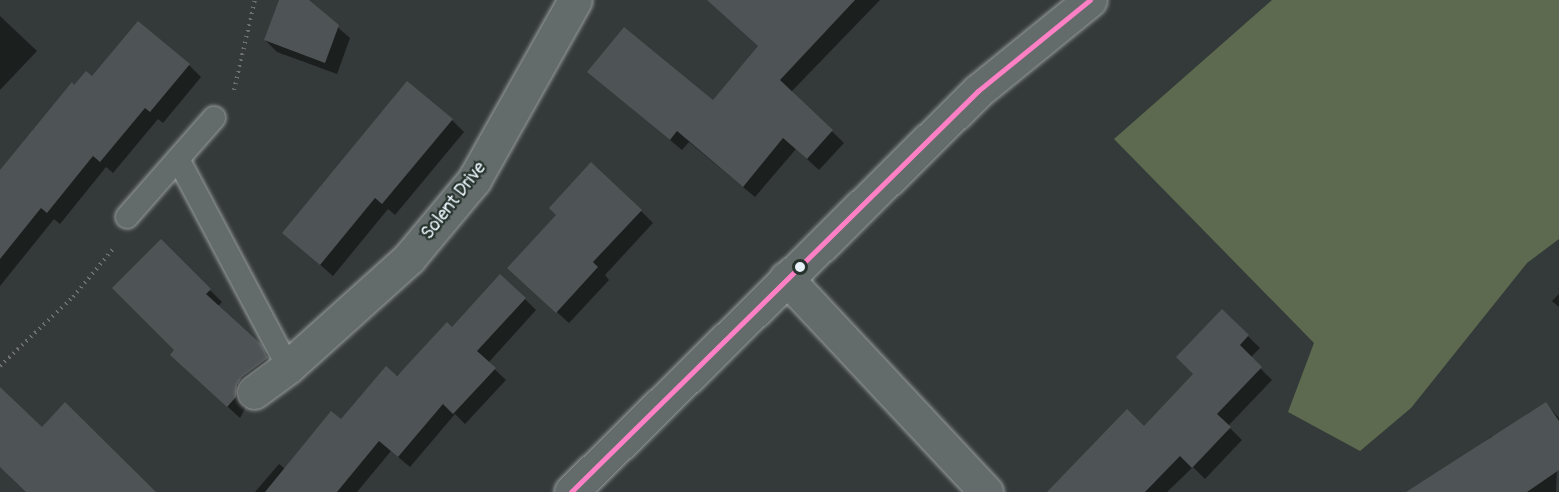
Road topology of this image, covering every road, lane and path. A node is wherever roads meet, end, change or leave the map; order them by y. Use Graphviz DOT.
graph roads {
  1 [pos="575,0"];
  2 [pos="1090,0"];
  3 [pos="214,118"];
  4 [pos="178,159"];
  5 [pos="127,217"];
  6 [pos="786,278"];
  7 [pos="288,368"];
  8 [pos="254,392"];
  9 [pos="571,492"];
  10 [pos="986,492"];
  1 -- 7 [label="street, Solent Drive"];
  2 -- 6 [label="street"];
  3 -- 4 [label="lane"];
  4 -- 5 [label="lane"];
  4 -- 7 [label="lane"];
  6 -- 9 [label="street"];
  6 -- 10 [label="street"];
  7 -- 8 [label="street, Solent Drive"];
}
